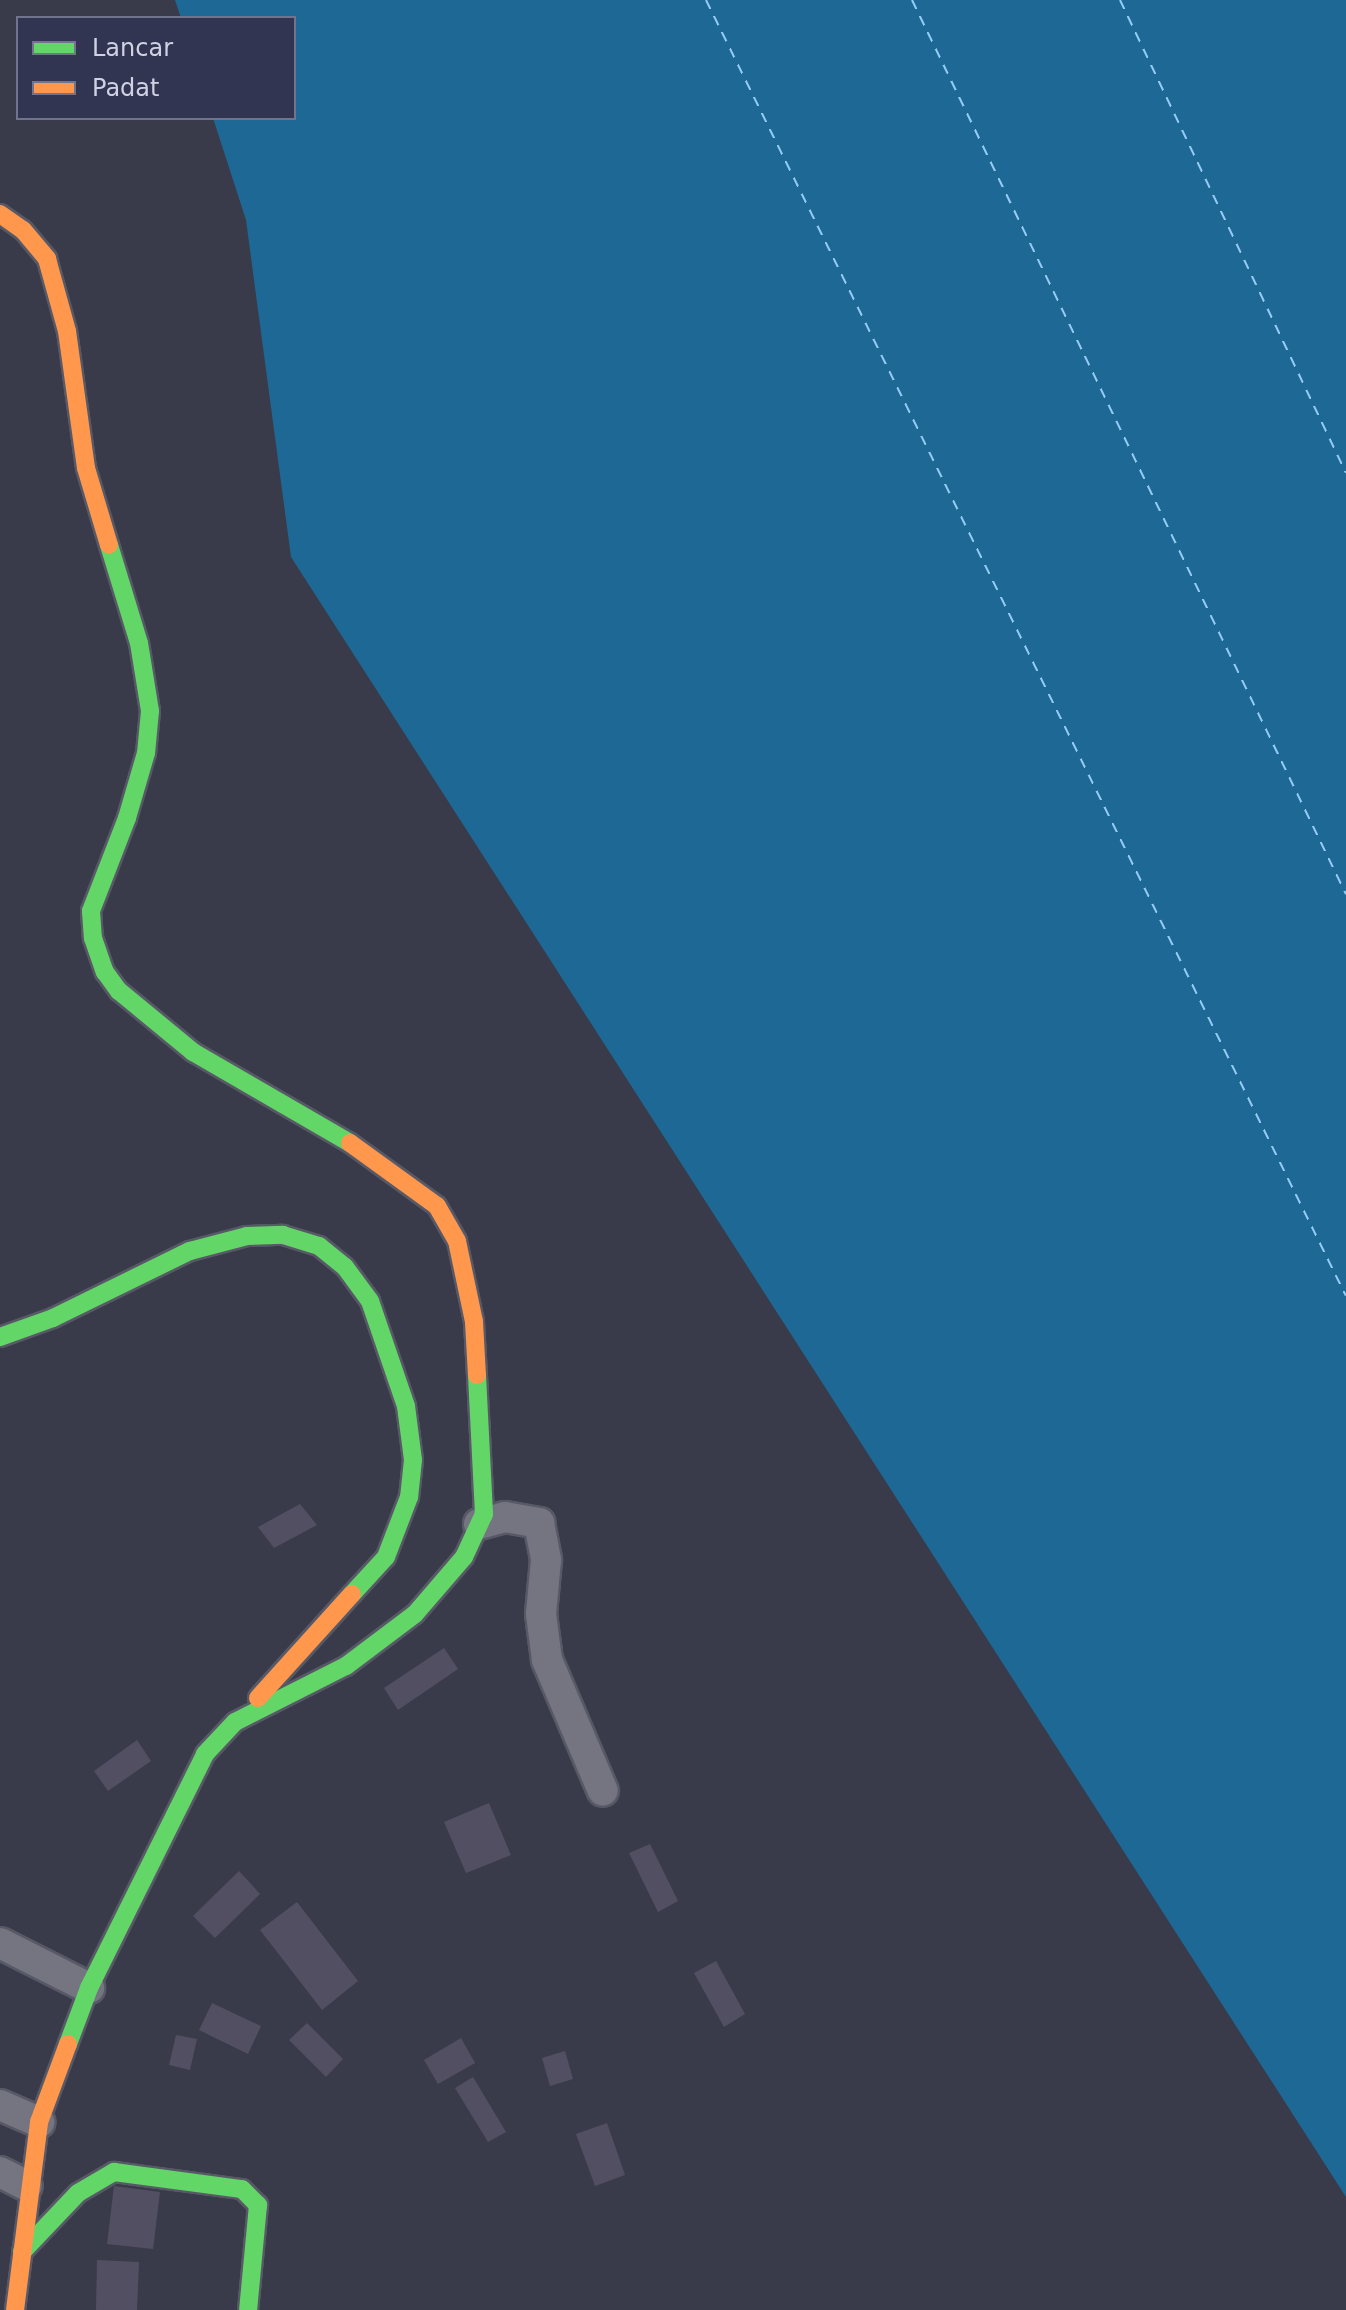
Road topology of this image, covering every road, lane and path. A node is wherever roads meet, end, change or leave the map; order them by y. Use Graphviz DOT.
graph roads {
  1 [pos="0,214"];
  2 [pos="0,1337"];
  3 [pos="479,1524"];
  4 [pos="235,1722"];
  5 [pos="603,1791"];
  6 [pos="0,1943"];
  7 [pos="89,1988"];
  8 [pos="0,2105"];
  9 [pos="39,2122"];
  10 [pos="0,2172"];
  11 [pos="27,2186"];
  12 [pos="22,2252"];
  13 [pos="15,2310"];
  14 [pos="248,2310"];
  1 -- 3 [label="street"];
  2 -- 4 [label="street"];
  3 -- 4 [label="street"];
  3 -- 5 [label="street"];
  4 -- 7 [label="street"];
  6 -- 7 [label="street"];
  7 -- 9 [label="street"];
  8 -- 9 [label="street"];
  9 -- 11 [label="street"];
  10 -- 11 [label="street"];
  11 -- 12 [label="street"];
  12 -- 13 [label="street"];
  12 -- 14 [label="street"];
}
